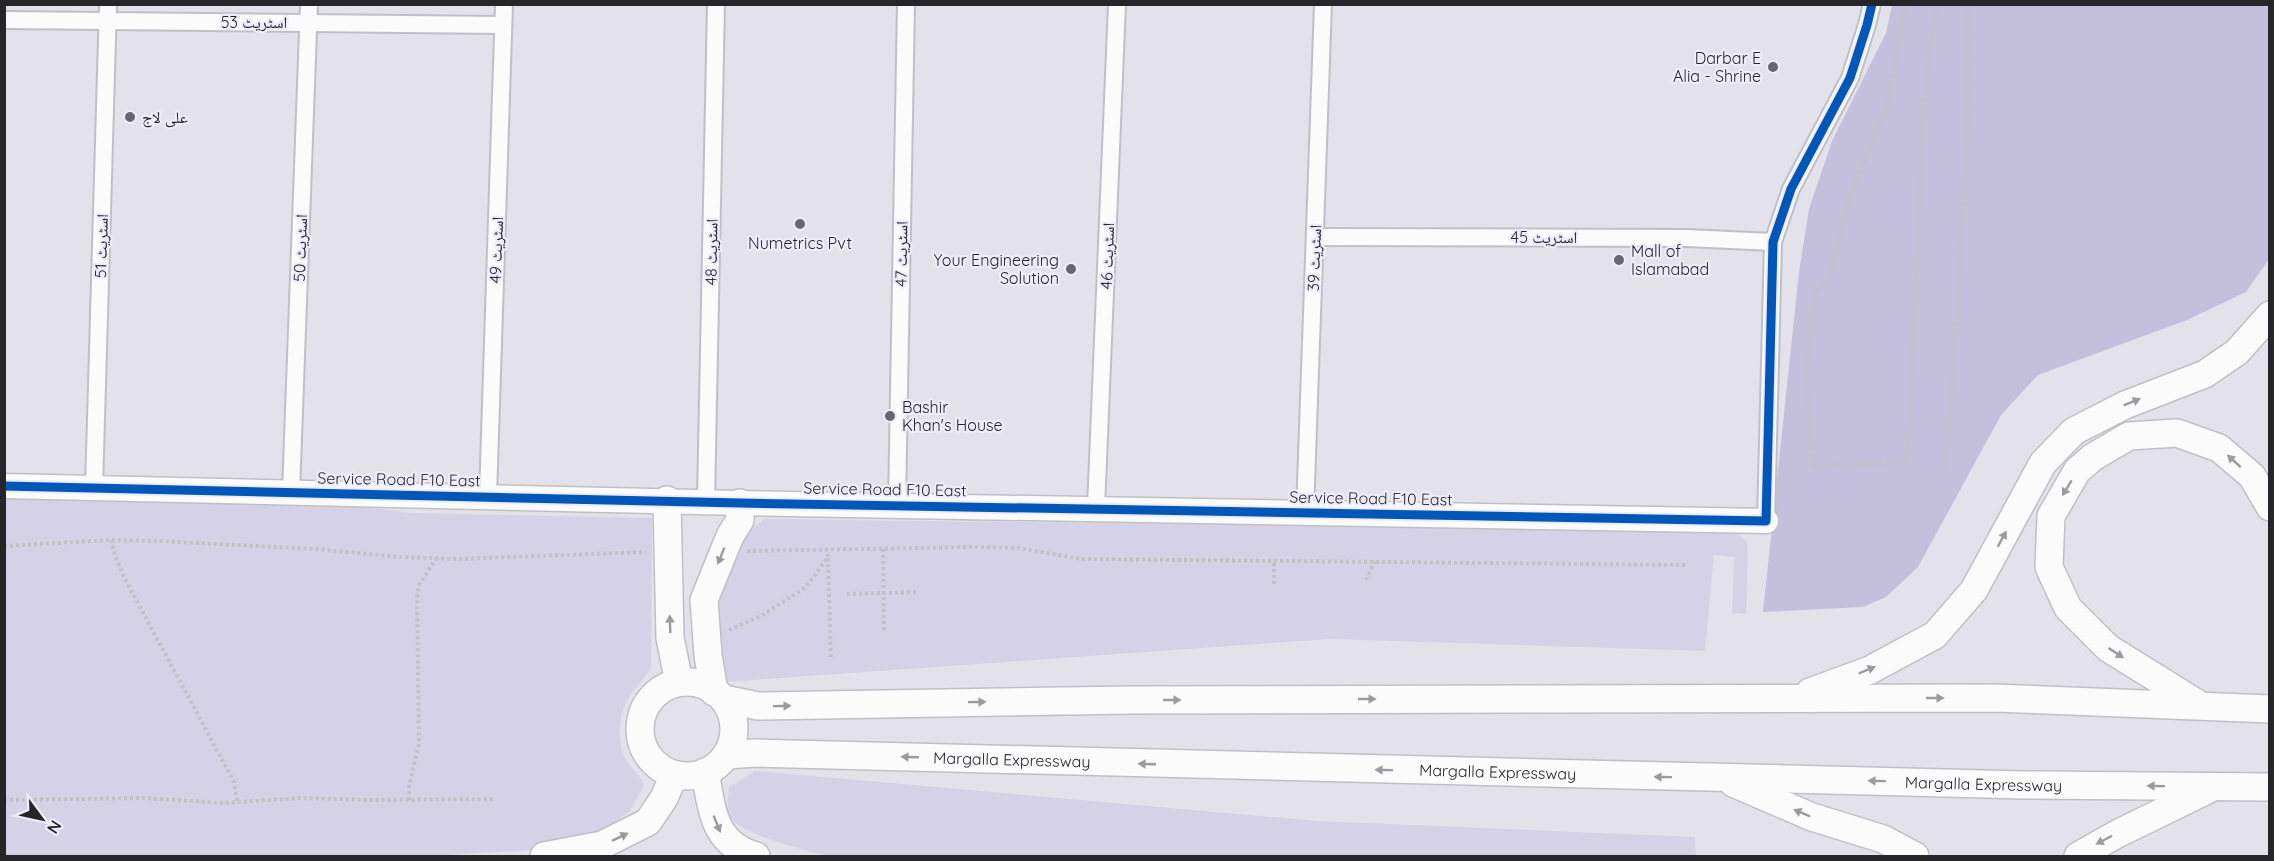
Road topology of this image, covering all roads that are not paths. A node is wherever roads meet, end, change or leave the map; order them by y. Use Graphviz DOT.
graph roads {
  1 [pos="309,4"];
  2 [pos="504,4"];
  3 [pos="716,4"];
  4 [pos="906,4"];
  5 [pos="1117,4"];
  6 [pos="1323,4"];
  7 [pos="1872,4"];
  8 [pos="108,13"];
  9 [pos="4,20"];
  10 [pos="309,23"];
  11 [pos="503,25"];
  12 [pos="1315,237"];
  13 [pos="1773,242"];
  14 [pos="2270,315"];
  15 [pos="4,486"];
  16 [pos="94,488"];
  17 [pos="291,492"];
  18 [pos="489,496"];
  19 [pos="667,500"];
  20 [pos="706,501"];
  21 [pos="740,503"];
  22 [pos="897,504"];
  23 [pos="2270,507"];
  24 [pos="1096,508"];
  25 [pos="1305,512"];
  26 [pos="1766,521"];
  27 [pos="679,682"];
  28 [pos="719,695"];
  29 [pos="1792,699"];
  30 [pos="2202,707"];
  31 [pos="2265,709"];
  32 [pos="726,755"];
  33 [pos="705,772"];
  34 [pos="674,775"];
  35 [pos="1722,778"];
  36 [pos="2213,787"];
  37 [pos="2263,787"];
  38 [pos="544,856"];
  39 [pos="756,856"];
  40 [pos="1915,856"];
  41 [pos="2078,856"];
  1 -- 10 [label="street, اسٹریٹ 50"];
  2 -- 11 [label="street, اسٹریٹ 49"];
  3 -- 20 [label="street, اسٹریٹ 48"];
  4 -- 22 [label="street, اسٹریٹ 47"];
  5 -- 24 [label="street, اسٹریٹ 46"];
  6 -- 12 [label="street, اسٹریٹ 39"];
  7 -- 13 [label="street"];
  8 -- 9 [label="street, اسٹریٹ 53"];
  8 -- 10 [label="street, اسٹریٹ 53"];
  8 -- 16 [label="street, اسٹریٹ 51"];
  10 -- 11 [label="street, اسٹریٹ 53"];
  10 -- 17 [label="street, اسٹریٹ 50"];
  11 -- 18 [label="street, اسٹریٹ 49"];
  12 -- 13 [label="street, اسٹریٹ 45"];
  12 -- 25 [label="street, اسٹریٹ 39"];
  13 -- 26 [label="street"];
  29 -- 14 [label="main road, one-way"];
  15 -- 16 [label="street, Service Road F10 East"];
  16 -- 17 [label="street, Service Road F10 East"];
  17 -- 18 [label="street, Service Road F10 East"];
  18 -- 19 [label="street, Service Road F10 East"];
  19 -- 20 [label="street, Service Road F10 East"];
  27 -- 19 [label="main road, one-way"];
  20 -- 21 [label="street, Service Road F10 East"];
  21 -- 22 [label="street, Service Road F10 East"];
  21 -- 28 [label="main road, one-way"];
  22 -- 24 [label="street, Service Road F10 East"];
  23 -- 30 [label="main road, one-way"];
  24 -- 25 [label="street, Service Road F10 East"];
  25 -- 26 [label="street, Service Road F10 East"];
  27 -- 28 [label="main road"];
  27 -- 34 [label="main road"];
  28 -- 29 [label="main road, one-way"];
  28 -- 32 [label="main road"];
  29 -- 30 [label="main road, one-way"];
  30 -- 31 [label="main road"];
  32 -- 33 [label="main road"];
  35 -- 32 [label="main road, Margalla Expressway, one-way"];
  33 -- 34 [label="main road"];
  33 -- 39 [label="main road, one-way"];
  38 -- 34 [label="main road, one-way"];
  36 -- 35 [label="main road, Margalla Expressway, one-way"];
  40 -- 35 [label="main road, one-way"];
  36 -- 37 [label="main road, Margalla Expressway"];
  36 -- 41 [label="main road, one-way"];
}
